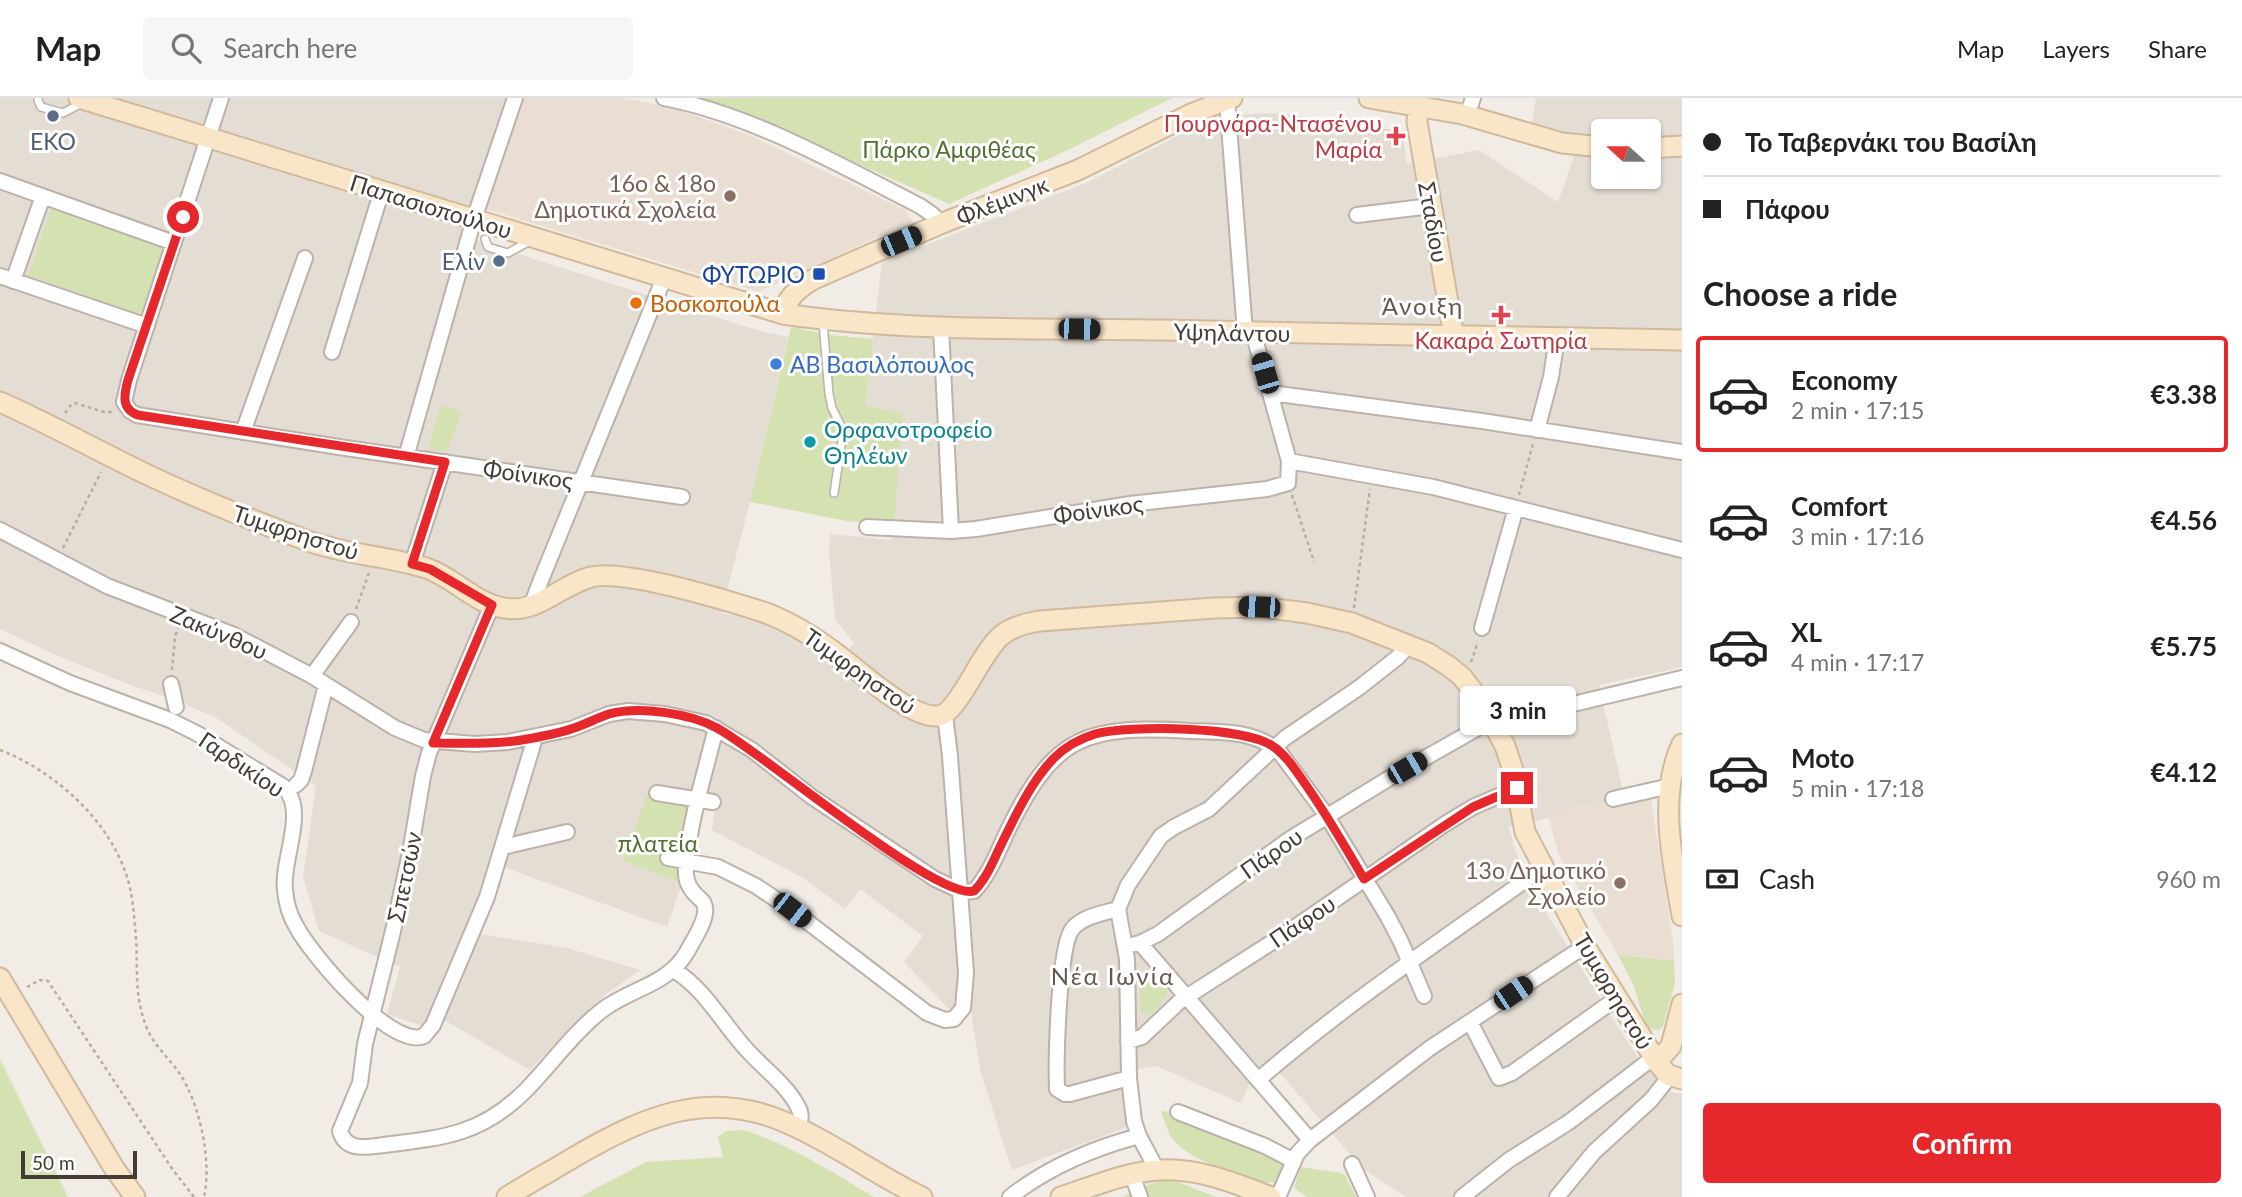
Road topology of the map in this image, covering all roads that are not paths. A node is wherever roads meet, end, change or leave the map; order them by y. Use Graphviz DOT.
graph roads {
  1 [pos="221,98"];
  2 [pos="515,98"];
  3 [pos="664,98"];
  4 [pos="1369,98"];
  5 [pos="83,99"];
  6 [pos="1230,99"];
  7 [pos="38,100"];
  8 [pos="1423,103"];
  9 [pos="1470,107"];
  10 [pos="209,138"];
  11 [pos="1591,146"];
  12 [pos="1682,146"];
  13 [pos="1661,147"];
  14 [pos="0,181"];
  15 [pos="382,190"];
  16 [pos="43,196"];
  17 [pos="1431,205"];
  18 [pos="1357,215"];
  19 [pos="474,219"];
  20 [pos="940,224"];
  21 [pos="535,238"];
  22 [pos="485,239"];
  23 [pos="174,243"];
  24 [pos="305,258"];
  25 [pos="6,278"];
  26 [pos="664,278"];
  27 [pos="783,314"];
  28 [pos="823,320"];
  29 [pos="147,326"];
  30 [pos="942,327"];
  31 [pos="1249,332"];
  32 [pos="1454,337"];
  33 [pos="1558,338"];
  34 [pos="1682,340"];
  35 [pos="332,352"];
  36 [pos="1271,393"];
  37 [pos="0,402"];
  38 [pos="1537,430"];
  39 [pos="243,432"];
  40 [pos="1682,452"];
  41 [pos="406,457"];
  42 [pos="1289,461"];
  43 [pos="445,462"];
  44 [pos="583,482"];
  45 [pos="834,493"];
  46 [pos="682,496"];
  47 [pos="1516,508"];
  48 [pos="867,527"];
  49 [pos="0,530"];
  50 [pos="951,531"];
  51 [pos="1682,550"];
  52 [pos="412,564"];
  53 [pos="538,604"];
  54 [pos="492,605"];
  55 [pos="351,622"];
  56 [pos="1482,628"];
  57 [pos="1409,645"];
  58 [pos="0,651"];
  59 [pos="312,676"];
  60 [pos="1682,678"];
  61 [pos="171,684"];
  62 [pos="326,685"];
  63 [pos="176,707"];
  64 [pos="945,715"];
  65 [pos="1527,715"];
  66 [pos="1493,722"];
  67 [pos="716,728"];
  68 [pos="535,738"];
  69 [pos="433,743"];
  70 [pos="1682,744"];
  71 [pos="1274,747"];
  72 [pos="296,785"];
  73 [pos="1670,786"];
  74 [pos="1517,788"];
  75 [pos="657,793"];
  76 [pos="1613,799"];
  77 [pos="706,801"];
  78 [pos="1327,816"];
  79 [pos="567,832"];
  80 [pos="503,847"];
  81 [pos="668,858"];
  82 [pos="686,863"];
  83 [pos="1543,868"];
  84 [pos="1364,879"];
  85 [pos="958,890"];
  86 [pos="1118,909"];
  87 [pos="1682,916"];
  88 [pos="1133,944"];
  89 [pos="1585,946"];
  90 [pos="1410,962"];
  91 [pos="674,970"];
  92 [pos="0,978"];
  93 [pos="1187,996"];
  94 [pos="1424,996"];
  95 [pos="1617,998"];
  96 [pos="1682,1004"];
  97 [pos="373,1016"];
  98 [pos="1470,1022"];
  99 [pos="1128,1041"];
  100 [pos="1679,1042"];
  101 [pos="1666,1068"];
  102 [pos="1129,1078"];
  103 [pos="1258,1080"];
  104 [pos="1178,1112"];
  105 [pos="798,1128"];
  106 [pos="1139,1136"];
  107 [pos="1310,1140"];
  108 [pos="1294,1161"];
  109 [pos="1352,1164"];
  110 [pos="1157,1170"];
  111 [pos="1132,1175"];
  112 [pos="135,1197"];
  113 [pos="507,1197"];
  114 [pos="922,1197"];
  115 [pos="1010,1197"];
  116 [pos="1061,1197"];
  117 [pos="1140,1197"];
  118 [pos="1271,1197"];
  119 [pos="1278,1197"];
  120 [pos="1367,1197"];
  121 [pos="1462,1197"];
  122 [pos="1557,1197"];
  1 -- 10 [label="street"];
  2 -- 19 [label="street"];
  3 -- 20 [label="street"];
  4 -- 8 [label="main road"];
  5 -- 7 [label="lane"];
  5 -- 10 [label="main road, Παπασιοπούλου"];
  6 -- 20 [label="main road, Φλέμινγκ"];
  6 -- 31 [label="street"];
  8 -- 9 [label="main road"];
  8 -- 17 [label="main road, Σταδίου"];
  9 -- 11 [label="main road"];
  10 -- 15 [label="main road, Παπασιοπούλου"];
  10 -- 23 [label="street"];
  12 -- 13 [label="main road"];
  14 -- 16 [label="street"];
  15 -- 19 [label="main road, Παπασιοπούλου"];
  15 -- 35 [label="street"];
  16 -- 23 [label="street"];
  16 -- 25 [label="street"];
  17 -- 18 [label="street"];
  17 -- 32 [label="main road, Σταδίου"];
  19 -- 21 [label="main road, Παπασιοπούλου"];
  19 -- 41 [label="street"];
  20 -- 27 [label="main road, Φλέμινγκ"];
  21 -- 22 [label="lane"];
  21 -- 26 [label="main road, Παπασιοπούλου"];
  23 -- 29 [label="street"];
  24 -- 39 [label="street"];
  25 -- 29 [label="street"];
  26 -- 27 [label="main road, Παπασιοπούλου"];
  26 -- 44 [label="street"];
  27 -- 28 [label="main road, Υψηλάντου"];
  28 -- 30 [label="main road, Υψηλάντου"];
  28 -- 45 [label="lane"];
  29 -- 39 [label="street, Φοίνικος"];
  30 -- 31 [label="main road, Υψηλάντου"];
  30 -- 50 [label="street"];
  31 -- 32 [label="main road, Υψηλάντου"];
  31 -- 36 [label="street"];
  32 -- 33 [label="main road, Υψηλάντου"];
  33 -- 34 [label="main road, Υψηλάντου"];
  33 -- 38 [label="street"];
  36 -- 38 [label="street"];
  36 -- 42 [label="street"];
  37 -- 52 [label="main road, Τυμφρηστού"];
  38 -- 40 [label="street"];
  39 -- 41 [label="street, Φοίνικος"];
  41 -- 43 [label="street, Φοίνικος"];
  42 -- 47 [label="street"];
  42 -- 50 [label="street, Φοίνικος"];
  43 -- 44 [label="street, Φοίνικος"];
  43 -- 52 [label="street"];
  44 -- 46 [label="street, Φοίνικος"];
  44 -- 53 [label="street"];
  47 -- 51 [label="street"];
  47 -- 56 [label="street"];
  48 -- 50 [label="street, Φοίνικος"];
  49 -- 59 [label="street, Ζακύνθου"];
  52 -- 54 [label="main road, Τυμφρηστού"];
  53 -- 54 [label="main road, Τυμφρηστού"];
  53 -- 64 [label="main road, Τυμφρηστού"];
  54 -- 69 [label="street, Σπετσών"];
  55 -- 59 [label="street"];
  57 -- 64 [label="main road, Τυμφρηστού"];
  57 -- 66 [label="main road, Τυμφρηστού"];
  57 -- 71 [label="street"];
  58 -- 97 [label="street, Γαρδικίου"];
  59 -- 62 [label="street, Ζακύνθου"];
  60 -- 65 [label="street"];
  61 -- 63 [label="street"];
  62 -- 69 [label="street, Ζακύνθου"];
  62 -- 72 [label="street"];
  64 -- 85 [label="street"];
  66 -- 74 [label="main road, Τυμφρηστού"];
  66 -- 78 [label="street, Πάρου"];
  67 -- 68 [label="street"];
  67 -- 77 [label="street"];
  67 -- 85 [label="street"];
  68 -- 69 [label="street"];
  68 -- 80 [label="street, Γαρδικίου"];
  69 -- 97 [label="street, Σπετσών"];
  70 -- 73 [label="main road"];
  71 -- 78 [label="street"];
  71 -- 85 [label="street"];
  71 -- 86 [label="street"];
  73 -- 76 [label="street"];
  73 -- 87 [label="main road"];
  74 -- 83 [label="main road, Τυμφρηστού"];
  74 -- 84 [label="street, Πάφου"];
  75 -- 77 [label="street"];
  77 -- 82 [label="street"];
  78 -- 84 [label="street"];
  78 -- 88 [label="street, Πάρου"];
  79 -- 80 [label="street"];
  80 -- 97 [label="street, Γαρδικίου"];
  81 -- 82 [label="street"];
  82 -- 85 [label="street"];
  82 -- 91 [label="street"];
  83 -- 89 [label="main road, Τυμφρηστού"];
  83 -- 90 [label="street"];
  84 -- 90 [label="street"];
  84 -- 93 [label="street, Πάφου"];
  86 -- 88 [label="street"];
  86 -- 102 [label="street"];
  88 -- 93 [label="street"];
  88 -- 99 [label="street"];
  89 -- 95 [label="main road, Τυμφρηστού"];
  89 -- 98 [label="street"];
  90 -- 94 [label="street"];
  90 -- 103 [label="street"];
  91 -- 97 [label="street, Σπετσών"];
  91 -- 105 [label="street"];
  92 -- 112 [label="main road"];
  93 -- 99 [label="street, Πάφου"];
  93 -- 103 [label="street"];
  95 -- 98 [label="street"];
  95 -- 101 [label="main road, Τυμφρηστού"];
  96 -- 100 [label="main road"];
  98 -- 107 [label="street"];
  99 -- 102 [label="street"];
  100 -- 101 [label="main road"];
  101 -- 121 [label="street"];
  101 -- 122 [label="street"];
  102 -- 106 [label="street"];
  103 -- 107 [label="street"];
  104 -- 108 [label="street"];
  105 -- 113 [label="main road"];
  105 -- 114 [label="main road"];
  106 -- 110 [label="street"];
  106 -- 115 [label="street"];
  107 -- 108 [label="street"];
  108 -- 119 [label="street"];
  109 -- 120 [label="street"];
  110 -- 111 [label="main road"];
  110 -- 118 [label="main road"];
  111 -- 116 [label="main road"];
  111 -- 117 [label="street"];
}
